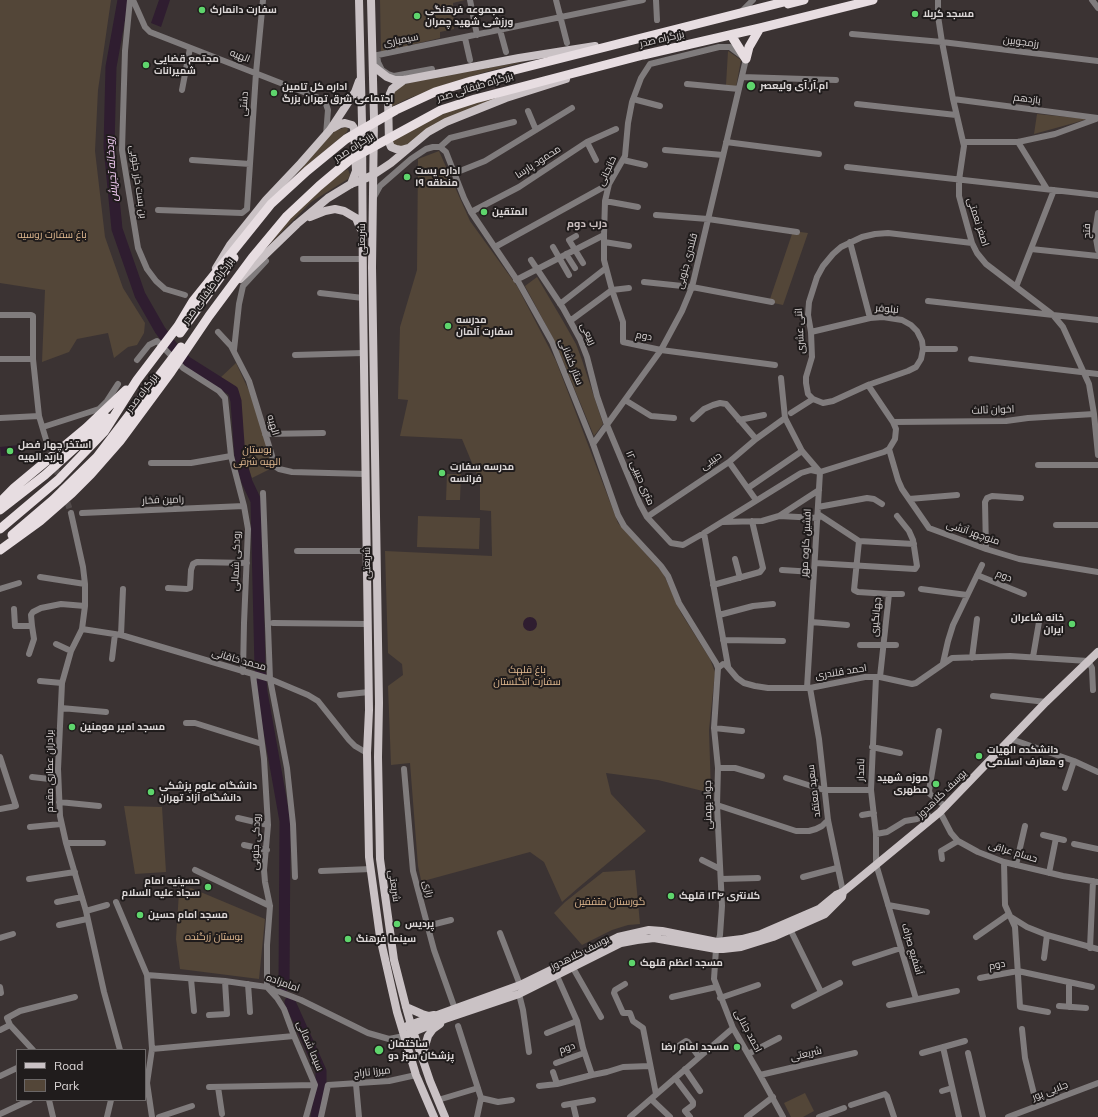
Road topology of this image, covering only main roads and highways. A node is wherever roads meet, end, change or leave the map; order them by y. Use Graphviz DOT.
graph roads {
  1 [pos="359,0"];
  2 [pos="371,0"];
  3 [pos="792,0"];
  4 [pos="804,0"];
  5 [pos="868,0"];
  6 [pos="873,0"];
  7 [pos="780,1"];
  8 [pos="760,28"];
  9 [pos="731,35"];
  10 [pos="640,39"];
  11 [pos="643,55"];
  12 [pos="373,66"];
  13 [pos="361,77"];
  14 [pos="404,80"];
  15 [pos="328,133"];
  16 [pos="409,148"];
  17 [pos="373,174"];
  18 [pos="362,180"];
  19 [pos="351,184"];
  20 [pos="372,206"];
  21 [pos="362,209"];
  22 [pos="298,224"];
  23 [pos="362,236"];
  24 [pos="204,286"];
  25 [pos="223,297"];
  26 [pos="137,380"];
  27 [pos="35,483"];
  28 [pos="0,502"];
  29 [pos="0,510"];
  30 [pos="0,529"];
  31 [pos="0,544"];
  32 [pos="0,550"];
  33 [pos="1098,652"];
  34 [pos="367,753"];
  35 [pos="378,757"];
  36 [pos="717,946"];
  37 [pos="520,990"];
  38 [pos="406,1007"];
  39 [pos="444,1016"];
  40 [pos="412,1029"];
  41 [pos="403,1032"];
  42 [pos="424,1063"];
  43 [pos="434,1117"];
  44 [pos="445,1117"];
  1 -- 13 [label="main road, شریعتی"];
  2 -- 12 [label="main road, شریعتی"];
  3 -- 7 [label="highway, بزرگراه صدر"];
  4 -- 27 [label="highway, بزرگراه طبقاتی صدر"];
  5 -- 31 [label="highway, بزرگراه طبقاتی صدر"];
  6 -- 8 [label="highway, بزرگراه صدر"];
  7 -- 10 [label="highway, بزرگراه صدر"];
  8 -- 9 [label="highway, بزرگراه صدر"];
  8 -- 9 [label="highway"];
  9 -- 11 [label="highway, بزرگراه صدر"];
  10 -- 14 [label="main road"];
  10 -- 24 [label="highway, بزرگراه صدر"];
  11 -- 16 [label="main road"];
  11 -- 25 [label="highway, بزرگراه صدر"];
  12 -- 14 [label="main road"];
  12 -- 17 [label="main road, شریعتی"];
  13 -- 15 [label="main road"];
  13 -- 18 [label="main road, شریعتی"];
  14 -- 16 [label="main road"];
  15 -- 19 [label="main road"];
  15 -- 24 [label="main road"];
  16 -- 17 [label="main road"];
  17 -- 18 [label="main road"];
  17 -- 20 [label="main road, شریعتی"];
  18 -- 19 [label="main road"];
  18 -- 21 [label="main road, شریعتی"];
  19 -- 22 [label="main road"];
  20 -- 21 [label="main road"];
  20 -- 35 [label="main road, شریعتی"];
  21 -- 23 [label="main road, شریعتی"];
  22 -- 23 [label="main road"];
  22 -- 25 [label="main road"];
  23 -- 34 [label="main road, شریعتی"];
  24 -- 26 [label="highway, بزرگراه صدر"];
  25 -- 32 [label="highway, بزرگراه صدر"];
  26 -- 28 [label="highway"];
  26 -- 30 [label="highway, بزرگراه صدر"];
  27 -- 29 [label="highway"];
  27 -- 30 [label="highway"];
  33 -- 36 [label="main road, یوسف کلاهدوز"];
  34 -- 35 [label="main road"];
  34 -- 41 [label="main road, شریعتی"];
  35 -- 38 [label="main road, شریعتی"];
  36 -- 37 [label="main road, یوسف کلاهدوز"];
  36 -- 37 [label="main road, یوسف کلاهدوز"];
  37 -- 39 [label="main road, یوسف کلاهدوز"];
  37 -- 39 [label="main road, یوسف کلاهدوز"];
  38 -- 39 [label="main road"];
  38 -- 40 [label="main road, شریعتی"];
  39 -- 40 [label="main road, یوسف کلاهدوز"];
  39 -- 42 [label="main road"];
  40 -- 41 [label="main road, یوسف کلاهدوز"];
  40 -- 42 [label="main road, شریعتی"];
  41 -- 43 [label="main road, شریعتی"];
  42 -- 44 [label="main road, شریعتی"];
}
